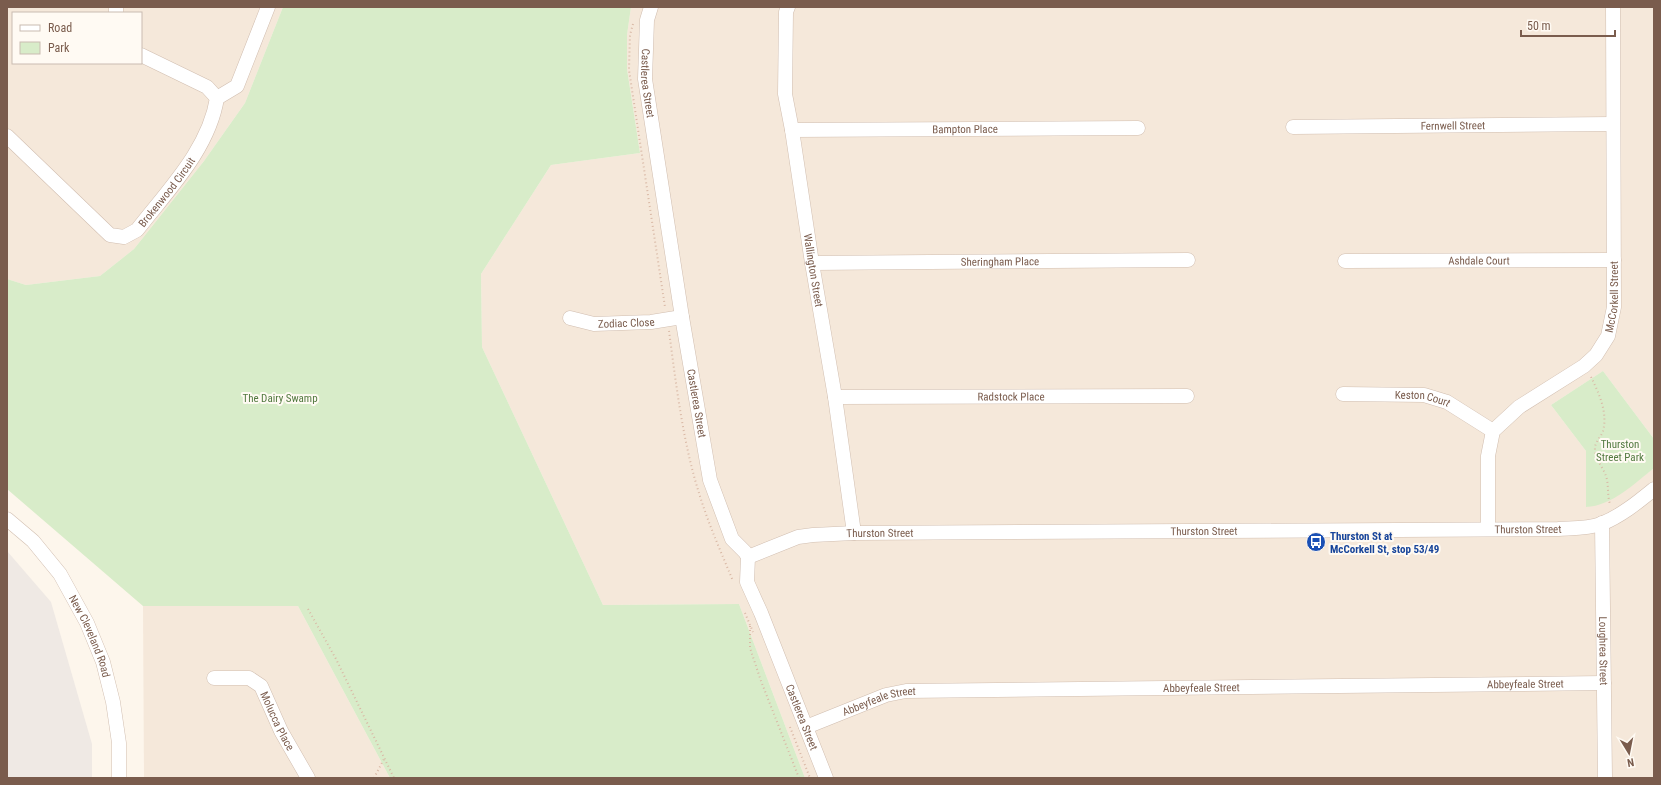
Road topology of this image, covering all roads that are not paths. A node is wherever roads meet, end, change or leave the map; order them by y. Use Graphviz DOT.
graph roads {
  1 [pos="268,7"];
  2 [pos="651,7"];
  3 [pos="788,7"];
  4 [pos="1613,7"];
  5 [pos="142,55"];
  6 [pos="217,98"];
  7 [pos="1612,124"];
  8 [pos="1293,127"];
  9 [pos="1138,128"];
  10 [pos="792,130"];
  11 [pos="7,136"];
  12 [pos="1188,260"];
  13 [pos="1614,260"];
  14 [pos="1345,261"];
  15 [pos="812,263"];
  16 [pos="682,317"];
  17 [pos="570,318"];
  18 [pos="1343,394"];
  19 [pos="1187,396"];
  20 [pos="835,397"];
  21 [pos="1493,431"];
  22 [pos="1654,489"];
  23 [pos="7,519"];
  24 [pos="1602,524"];
  25 [pos="1488,529"];
  26 [pos="854,533"];
  27 [pos="748,557"];
  28 [pos="214,678"];
  29 [pos="1604,682"];
  30 [pos="806,727"];
  31 [pos="119,778"];
  32 [pos="308,778"];
  33 [pos="826,778"];
  34 [pos="1604,778"];
  1 -- 6 [label="street"];
  2 -- 16 [label="street, Castlerea Street"];
  3 -- 10 [label="street, Wallington Street"];
  4 -- 7 [label="street, McCorkell Street"];
  5 -- 6 [label="street"];
  6 -- 11 [label="street, Brokenwood Circuit"];
  7 -- 8 [label="street, Fernwell Street"];
  7 -- 13 [label="street, McCorkell Street"];
  9 -- 10 [label="street, Bampton Place"];
  10 -- 15 [label="street, Wallington Street"];
  12 -- 15 [label="street, Sheringham Place"];
  13 -- 14 [label="street, Ashdale Court"];
  13 -- 21 [label="street, McCorkell Street"];
  15 -- 20 [label="street, Wallington Street"];
  16 -- 17 [label="street, Zodiac Close"];
  16 -- 27 [label="street, Castlerea Street"];
  18 -- 21 [label="street, Keston Court"];
  19 -- 20 [label="street, Radstock Place"];
  20 -- 26 [label="street, Wallington Street"];
  21 -- 25 [label="street"];
  22 -- 24 [label="street, Thurston Street"];
  23 -- 31 [label="street, New Cleveland Road"];
  24 -- 25 [label="street, Thurston Street"];
  24 -- 29 [label="street, Loughrea Street"];
  25 -- 26 [label="street, Thurston Street"];
  26 -- 27 [label="street, Thurston Street"];
  27 -- 30 [label="street, Castlerea Street"];
  28 -- 32 [label="street, Molucca Place"];
  29 -- 30 [label="street, Abbeyfeale Street"];
  29 -- 34 [label="street, Loughrea Street"];
  30 -- 33 [label="street, Castlerea Street"];
}
